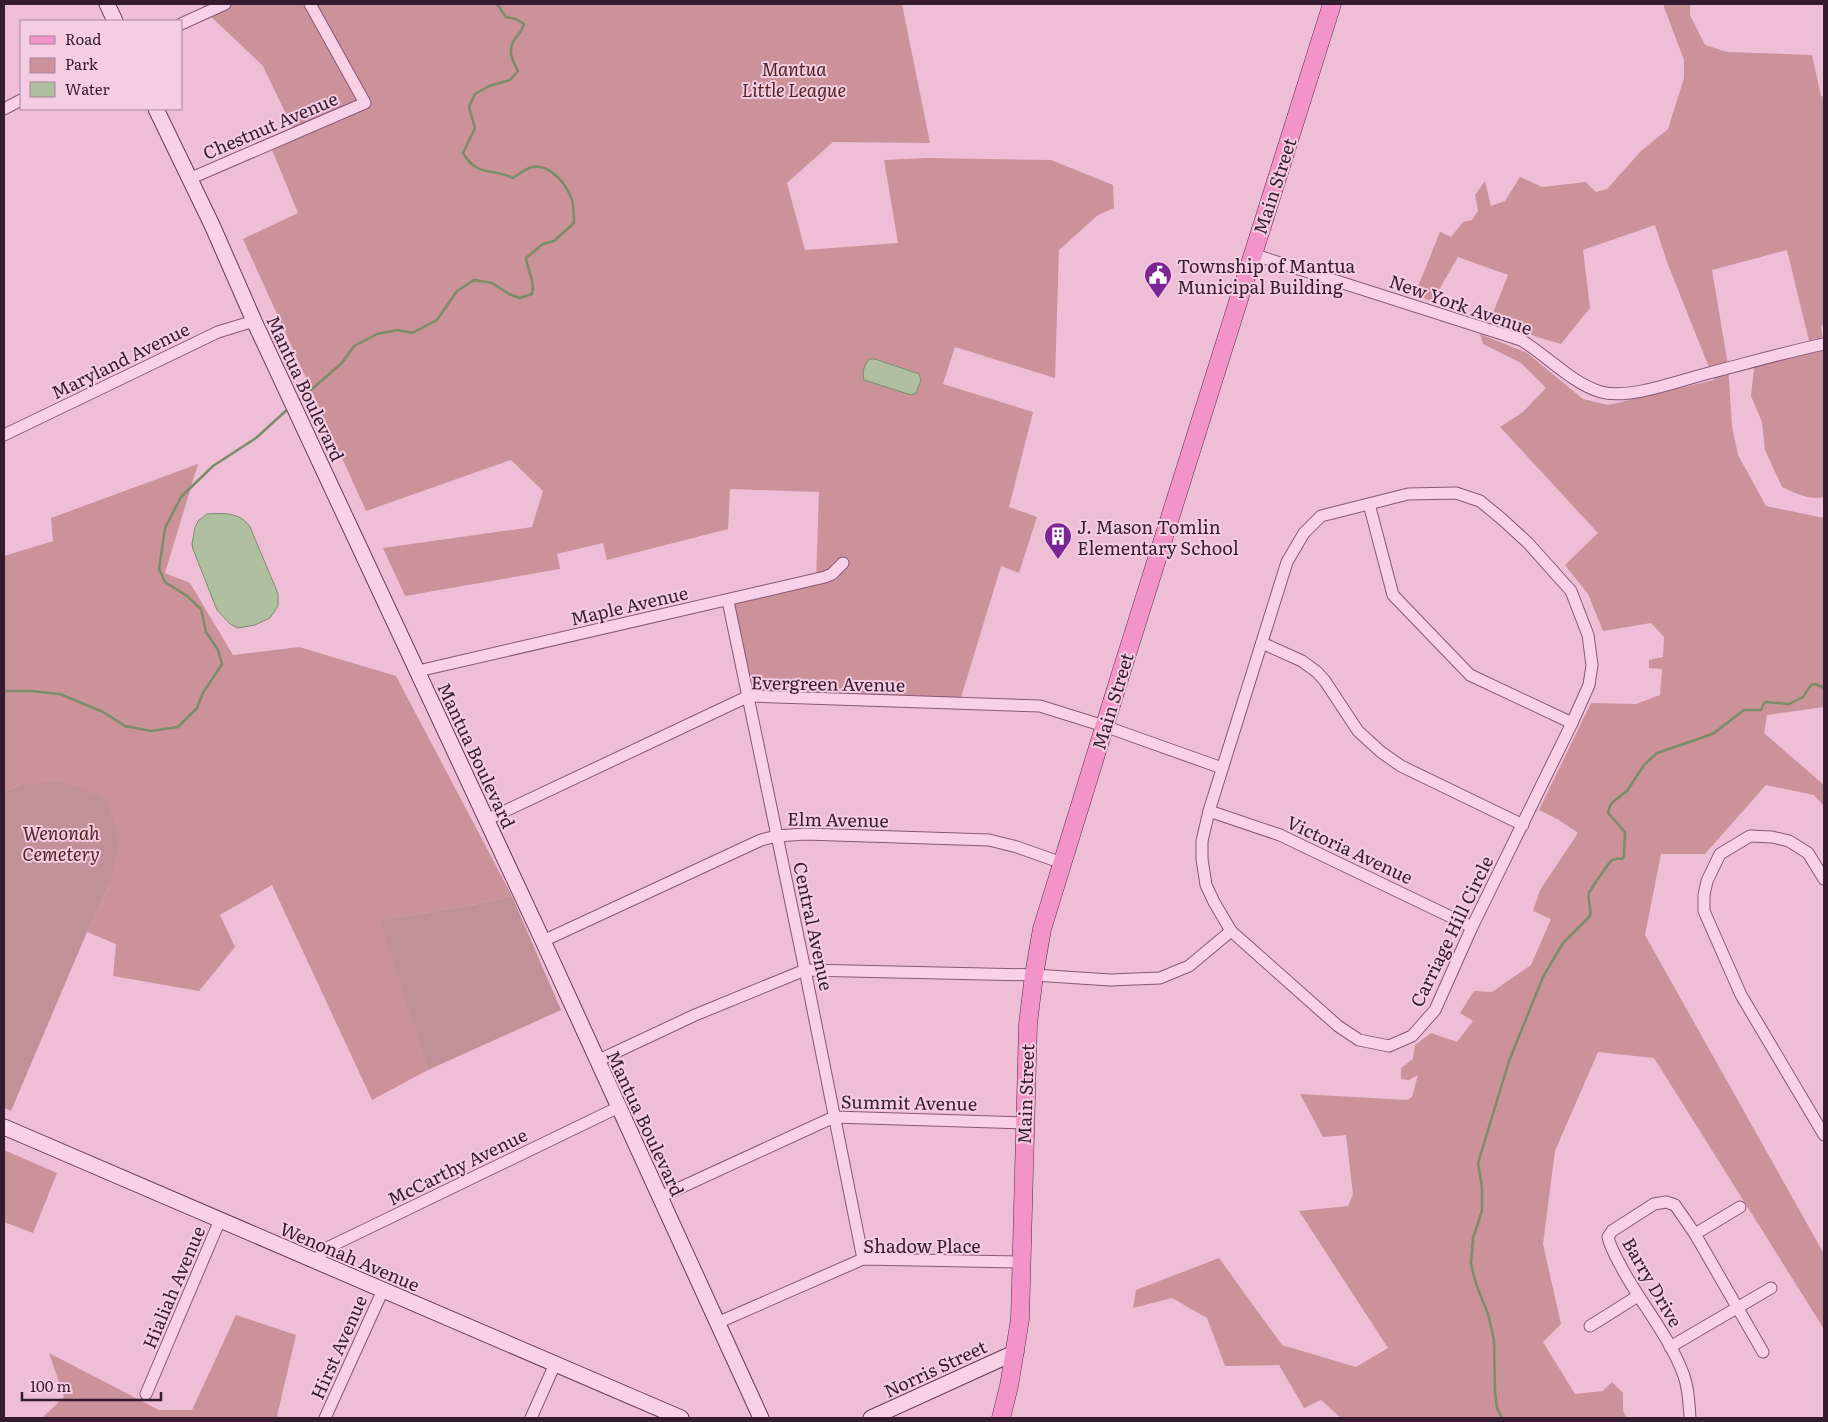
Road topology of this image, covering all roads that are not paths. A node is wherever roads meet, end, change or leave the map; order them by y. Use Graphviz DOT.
graph roads {
  1 [pos="107,4"];
  2 [pos="225,4"];
  3 [pos="310,4"];
  4 [pos="1332,4"];
  5 [pos="115,20"];
  6 [pos="182,24"];
  7 [pos="20,100"];
  8 [pos="4,108"];
  9 [pos="156,110"];
  10 [pos="189,179"];
  11 [pos="1252,254"];
  12 [pos="254,321"];
  13 [pos="1824,344"];
  14 [pos="4,435"];
  15 [pos="1369,504"];
  16 [pos="843,564"];
  17 [pos="728,601"];
  18 [pos="1262,643"];
  19 [pos="418,671"];
  20 [pos="749,696"];
  21 [pos="1572,723"];
  22 [pos="1104,726"];
  23 [pos="1222,768"];
  24 [pos="1209,811"];
  25 [pos="486,820"];
  26 [pos="1523,825"];
  27 [pos="777,836"];
  28 [pos="1062,863"];
  29 [pos="1824,879"];
  30 [pos="1472,927"];
  31 [pos="1231,931"];
  32 [pos="543,941"];
  33 [pos="805,970"];
  34 [pos="1034,975"];
  35 [pos="603,1058"];
  36 [pos="619,1107"];
  37 [pos="834,1117"];
  38 [pos="1024,1123"];
  39 [pos="4,1127"];
  40 [pos="1824,1135"];
  41 [pos="660,1197"];
  42 [pos="1740,1208"];
  43 [pos="220,1220"];
  44 [pos="1695,1234"];
  45 [pos="863,1259"];
  46 [pos="317,1262"];
  47 [pos="1020,1262"];
  48 [pos="1772,1288"];
  49 [pos="383,1290"];
  50 [pos="1638,1296"];
  51 [pos="1736,1308"];
  52 [pos="717,1323"];
  53 [pos="1590,1326"];
  54 [pos="1670,1347"];
  55 [pos="1016,1352"];
  56 [pos="1763,1352"];
  57 [pos="555,1364"];
  58 [pos="146,1394"];
  59 [pos="325,1418"];
  60 [pos="531,1418"];
  61 [pos="681,1418"];
  62 [pos="761,1418"];
  63 [pos="871,1418"];
  64 [pos="1001,1418"];
  65 [pos="1690,1418"];
  1 -- 5 [label="main road"];
  2 -- 6 [label="street"];
  3 -- 10 [label="street, Chestnut Avenue"];
  4 -- 11 [label="main road, Main Street"];
  7 -- 8 [label="street"];
  9 -- 10 [label="main road, Mantua Boulevard"];
  10 -- 12 [label="main road, Mantua Boulevard"];
  11 -- 13 [label="street, New York Avenue"];
  11 -- 22 [label="main road, Main Street"];
  12 -- 14 [label="street, Maryland Avenue"];
  12 -- 19 [label="main road, Mantua Boulevard"];
  15 -- 18 [label="street, Carriage Hill Circle"];
  15 -- 21 [label="street"];
  15 -- 21 [label="street, Carriage Hill Circle"];
  16 -- 17 [label="street, Maple Avenue"];
  17 -- 19 [label="street, Maple Avenue"];
  17 -- 20 [label="street, Central Avenue"];
  18 -- 23 [label="street, Carriage Hill Circle"];
  18 -- 26 [label="street"];
  19 -- 25 [label="main road, Mantua Boulevard"];
  20 -- 22 [label="street, Evergreen Avenue"];
  20 -- 25 [label="street, Evergreen Avenue"];
  20 -- 27 [label="street, Central Avenue"];
  21 -- 26 [label="street, Carriage Hill Circle"];
  22 -- 23 [label="street, Evergreen Avenue"];
  22 -- 28 [label="main road, Main Street"];
  23 -- 24 [label="street, Carriage Hill Circle"];
  24 -- 30 [label="street, Victoria Avenue"];
  24 -- 31 [label="street, Carriage Hill Circle"];
  25 -- 32 [label="main road, Mantua Boulevard"];
  26 -- 30 [label="street, Carriage Hill Circle"];
  27 -- 28 [label="street, Elm Avenue"];
  27 -- 32 [label="street, Elm Avenue"];
  27 -- 33 [label="street, Central Avenue"];
  28 -- 34 [label="main road, Main Street"];
  29 -- 40 [label="street"];
  30 -- 31 [label="street, Carriage Hill Circle"];
  31 -- 34 [label="street"];
  32 -- 35 [label="main road, Mantua Boulevard"];
  33 -- 34 [label="street"];
  33 -- 35 [label="street"];
  33 -- 37 [label="street, Central Avenue"];
  34 -- 38 [label="main road, Main Street"];
  35 -- 36 [label="main road, Mantua Boulevard"];
  36 -- 41 [label="main road, Mantua Boulevard"];
  36 -- 46 [label="street, McCarthy Avenue"];
  37 -- 38 [label="street, Summit Avenue"];
  37 -- 41 [label="street, Summit Avenue"];
  37 -- 45 [label="street, Central Avenue"];
  38 -- 47 [label="main road, Main Street"];
  39 -- 43 [label="main road, Wenonah Avenue"];
  41 -- 52 [label="main road, Mantua Boulevard"];
  42 -- 44 [label="street"];
  43 -- 46 [label="main road, Wenonah Avenue"];
  43 -- 58 [label="street, Hialiah Avenue"];
  44 -- 50 [label="street, Barry Drive"];
  44 -- 51 [label="street, Barry Drive"];
  45 -- 47 [label="street, Shadow Place"];
  45 -- 52 [label="street, Shadow Place"];
  46 -- 49 [label="main road, Wenonah Avenue"];
  47 -- 55 [label="main road, Main Street"];
  48 -- 51 [label="street"];
  49 -- 57 [label="main road, Wenonah Avenue"];
  49 -- 59 [label="street, Hirst Avenue"];
  50 -- 53 [label="street"];
  50 -- 54 [label="street, Barry Drive"];
  51 -- 54 [label="street"];
  51 -- 56 [label="street, Barry Drive"];
  52 -- 62 [label="main road, Mantua Boulevard"];
  54 -- 65 [label="street, Barry Drive"];
  55 -- 63 [label="main road, Norris Street"];
  55 -- 64 [label="main road, Main Street"];
  57 -- 60 [label="street"];
  57 -- 61 [label="main road, Wenonah Avenue"];
}
